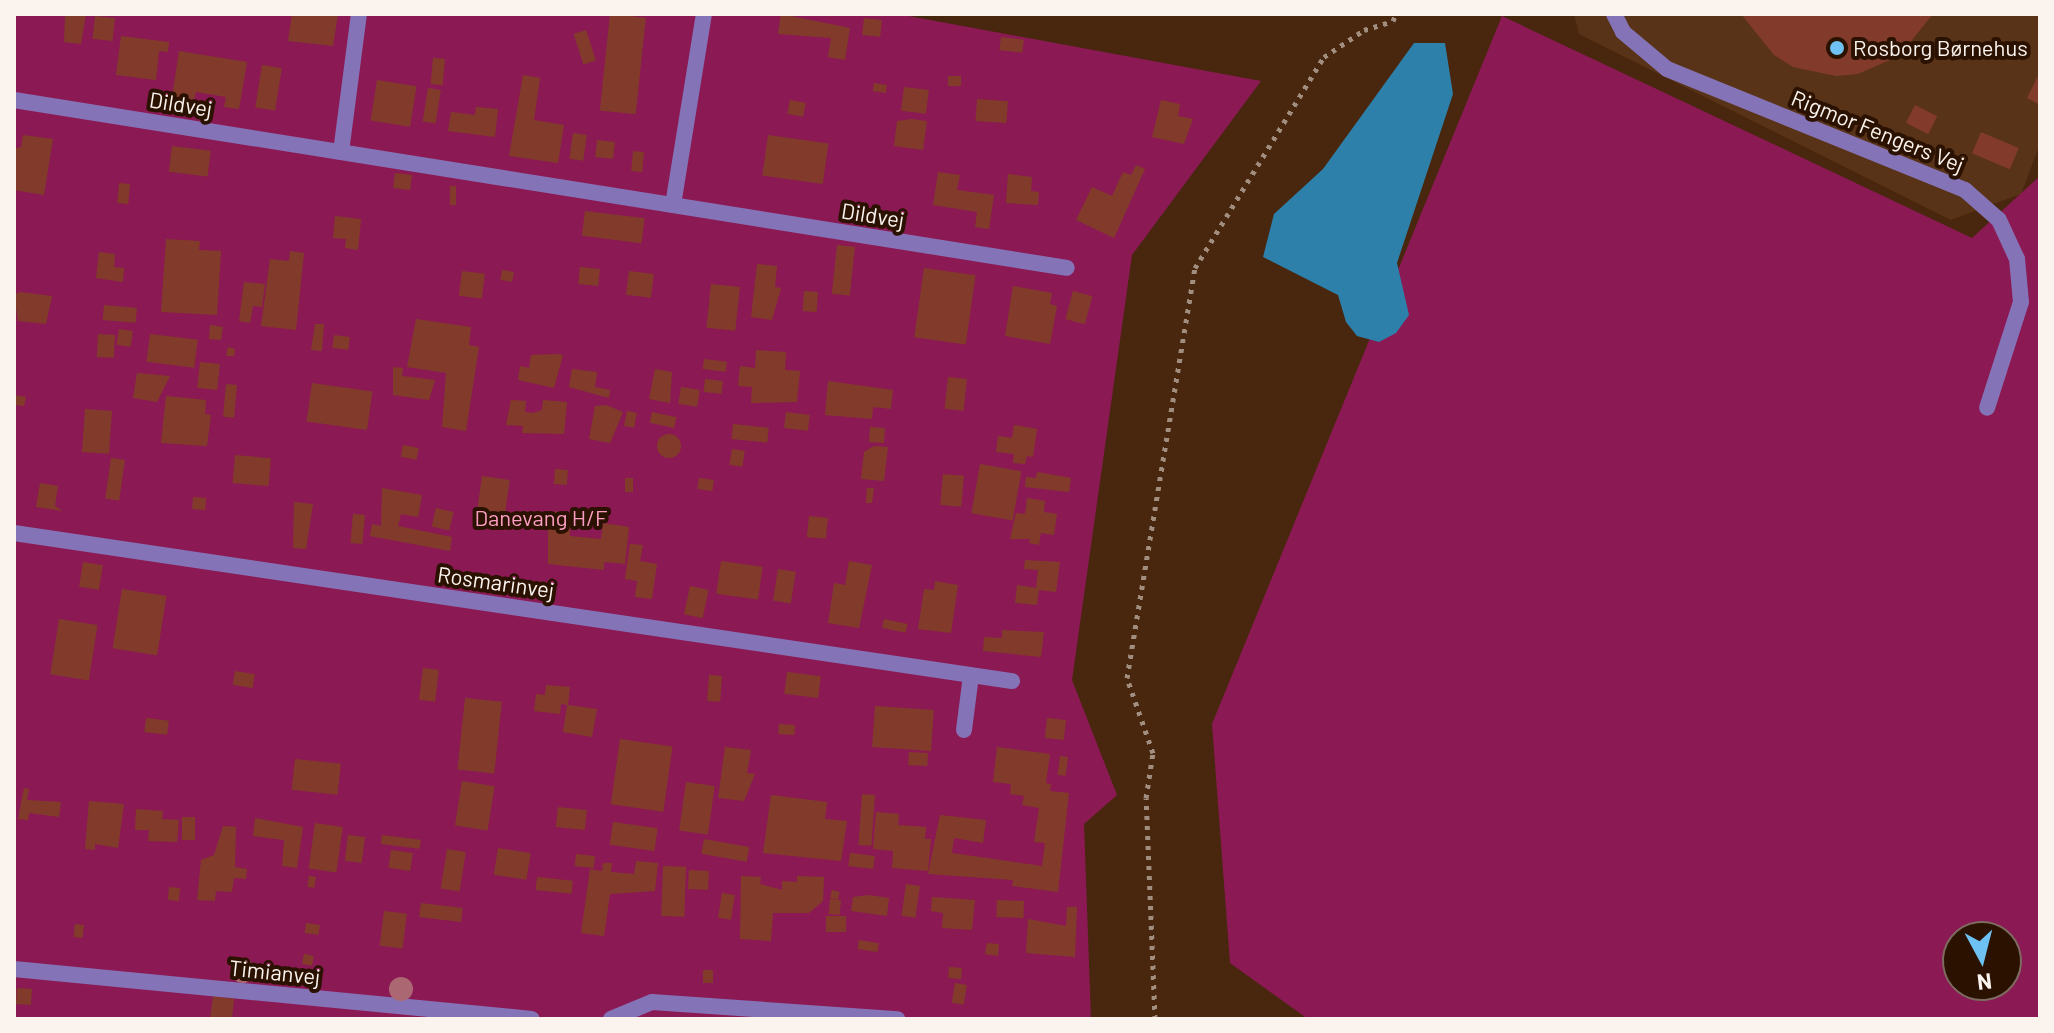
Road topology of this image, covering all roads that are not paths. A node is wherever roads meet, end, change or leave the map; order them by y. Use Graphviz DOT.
graph roads {
  1 [pos="359,14"];
  2 [pos="704,14"];
  3 [pos="1614,14"];
  4 [pos="14,100"];
  5 [pos="341,152"];
  6 [pos="673,205"];
  7 [pos="1067,268"];
  8 [pos="1987,408"];
  9 [pos="14,533"];
  10 [pos="971,675"];
  11 [pos="1012,681"];
  12 [pos="964,730"];
  13 [pos="14,969"];
  14 [pos="532,1019"];
  15 [pos="611,1019"];
  16 [pos="897,1019"];
  1 -- 5 [label="street"];
  2 -- 6 [label="street"];
  3 -- 8 [label="street, Rigmor Fengers Vej"];
  4 -- 5 [label="street, Dildvej"];
  5 -- 6 [label="street, Dildvej"];
  6 -- 7 [label="street, Dildvej"];
  9 -- 10 [label="street, Rosmarinvej"];
  10 -- 11 [label="street, Rosmarinvej"];
  10 -- 12 [label="street"];
  13 -- 14 [label="street, Timianvej"];
  15 -- 16 [label="street"];
}
